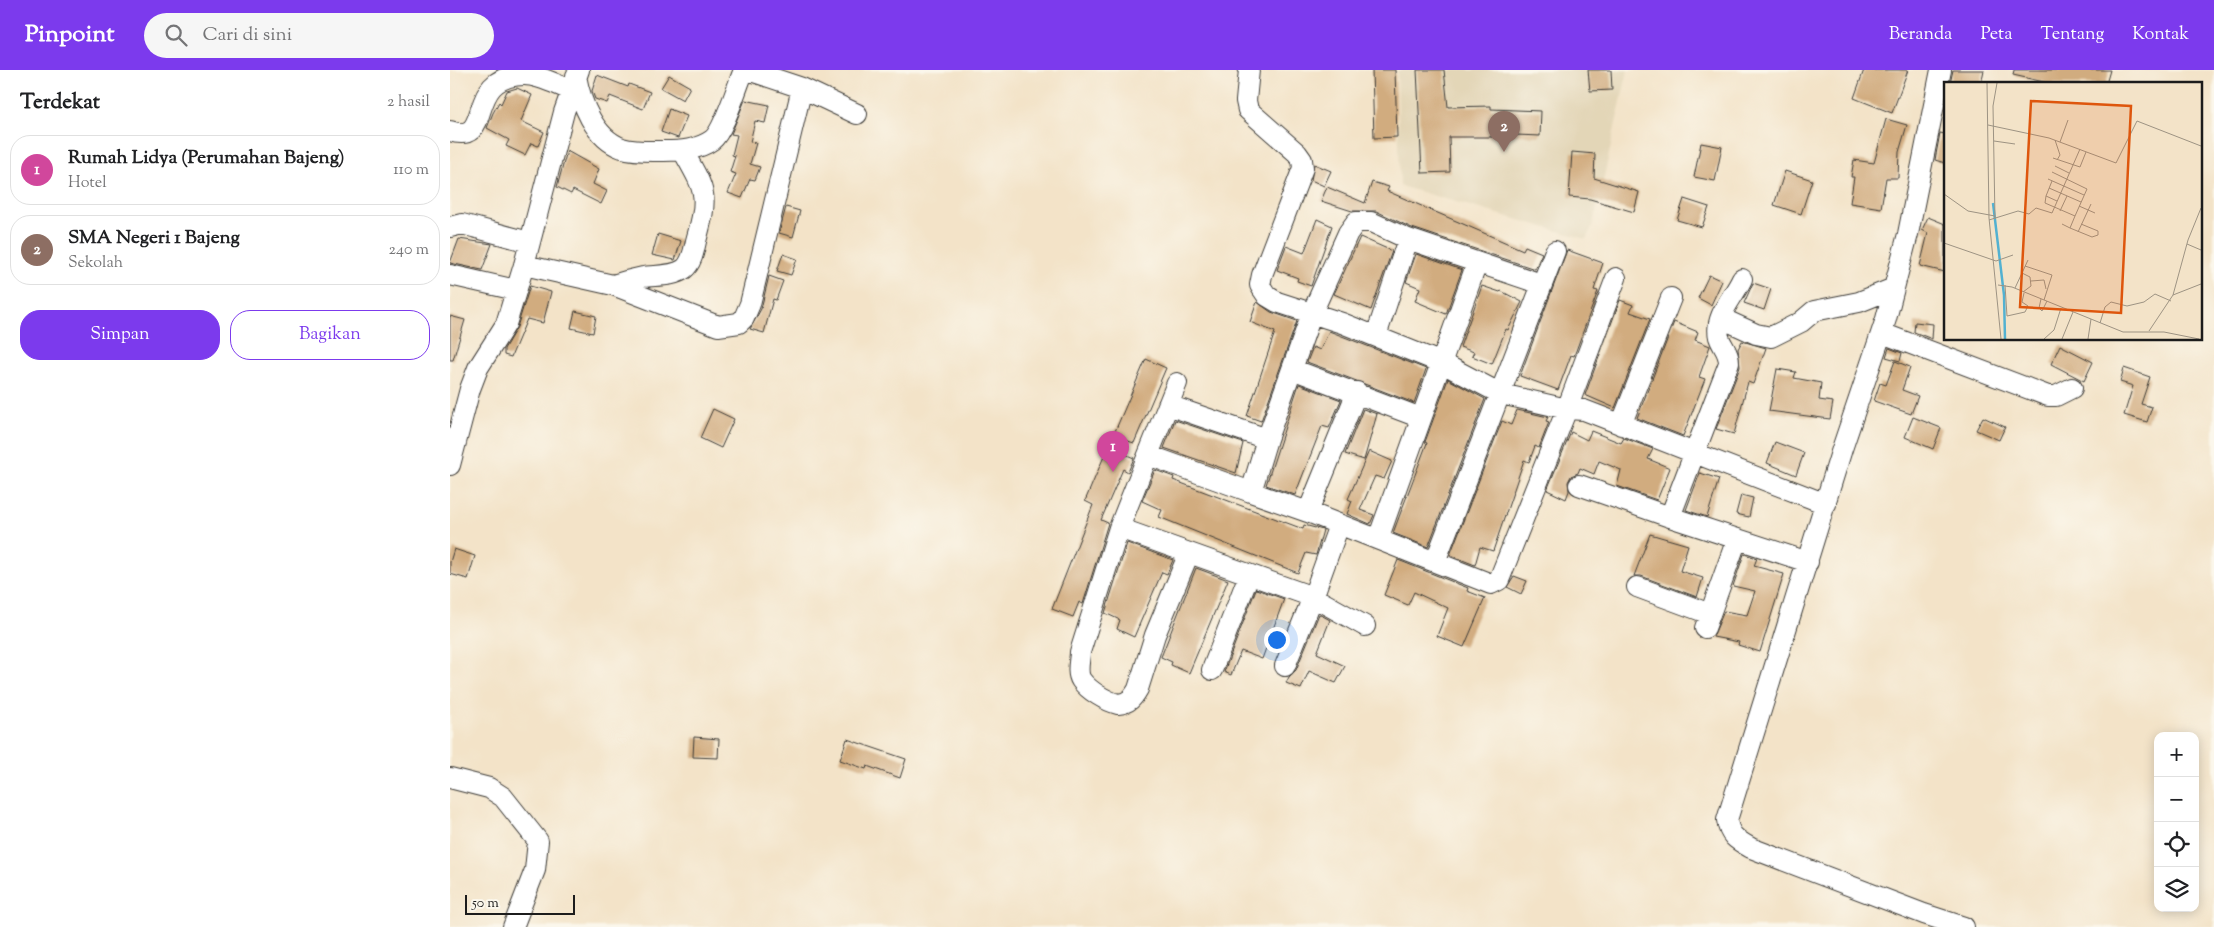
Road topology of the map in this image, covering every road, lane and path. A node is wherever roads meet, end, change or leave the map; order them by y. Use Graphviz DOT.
graph roads {
  1 [pos="744,70"];
  2 [pos="748,70"];
  3 [pos="1248,70"];
  4 [pos="1941,70"];
  5 [pos="576,79"];
  6 [pos="802,88"];
  7 [pos="857,114"];
  8 [pos="450,131"];
  9 [pos="683,151"];
  10 [pos="450,227"];
  11 [pos="1408,239"];
  12 [pos="529,242"];
  13 [pos="1555,251"];
  14 [pos="1477,263"];
  15 [pos="524,264"];
  16 [pos="450,275"];
  17 [pos="1616,278"];
  18 [pos="1742,279"];
  19 [pos="1541,284"];
  20 [pos="613,285"];
  21 [pos="1894,288"];
  22 [pos="516,290"];
  23 [pos="1671,298"];
  24 [pos="1312,313"];
  25 [pos="1720,318"];
  26 [pos="1882,333"];
  27 [pos="1376,336"];
  28 [pos="1442,363"];
  29 [pos="1292,369"];
  30 [pos="1177,384"];
  31 [pos="2072,388"];
  32 [pos="1357,392"];
  33 [pos="1501,394"];
  34 [pos="1168,405"];
  35 [pos="1568,409"];
  36 [pos="456,417"];
  37 [pos="1422,418"];
  38 [pos="1621,425"];
  39 [pos="1267,439"];
  40 [pos="1694,452"];
  41 [pos="1148,455"];
  42 [pos="450,465"];
  43 [pos="1579,484"];
  44 [pos="1251,492"];
  45 [pos="1826,504"];
  46 [pos="1308,512"];
  47 [pos="1670,517"];
  48 [pos="1339,525"];
  49 [pos="1119,528"];
  50 [pos="1378,539"];
  51 [pos="1736,539"];
  52 [pos="1189,553"];
  53 [pos="1435,562"];
  54 [pos="1808,562"];
  55 [pos="1249,575"];
  56 [pos="1637,587"];
  57 [pos="1313,597"];
  58 [pos="1365,626"];
  59 [pos="1285,666"];
  60 [pos="1212,670"];
  61 [pos="450,778"];
  62 [pos="514,927"];
  63 [pos="1964,927"];
  1 -- 9 [label="street"];
  2 -- 6 [label="street"];
  3 -- 24 [label="street"];
  4 -- 21 [label="street"];
  5 -- 8 [label="street"];
  5 -- 9 [label="street"];
  5 -- 12 [label="street"];
  6 -- 7 [label="street"];
  6 -- 20 [label="street"];
  9 -- 20 [label="street"];
  10 -- 12 [label="street"];
  11 -- 14 [label="street"];
  11 -- 24 [label="street"];
  11 -- 27 [label="street"];
  12 -- 15 [label="street"];
  13 -- 19 [label="street"];
  14 -- 19 [label="street"];
  14 -- 28 [label="street"];
  15 -- 20 [label="street"];
  15 -- 22 [label="street"];
  16 -- 22 [label="street"];
  17 -- 35 [label="street"];
  18 -- 25 [label="street"];
  19 -- 33 [label="street"];
  21 -- 25 [label="street"];
  21 -- 26 [label="street"];
  22 -- 36 [label="street"];
  23 -- 38 [label="street"];
  24 -- 27 [label="street"];
  24 -- 29 [label="street"];
  25 -- 40 [label="street"];
  26 -- 31 [label="street"];
  26 -- 45 [label="street"];
  27 -- 28 [label="street"];
  28 -- 33 [label="street"];
  28 -- 37 [label="street"];
  29 -- 32 [label="street"];
  29 -- 39 [label="street"];
  30 -- 34 [label="street"];
  32 -- 37 [label="street"];
  32 -- 46 [label="street"];
  33 -- 35 [label="street"];
  33 -- 53 [label="street"];
  34 -- 39 [label="street"];
  34 -- 41 [label="street"];
  35 -- 38 [label="street"];
  35 -- 53 [label="street"];
  36 -- 42 [label="street"];
  37 -- 50 [label="street"];
  38 -- 40 [label="street"];
  39 -- 44 [label="street"];
  40 -- 45 [label="street"];
  40 -- 47 [label="street"];
  41 -- 44 [label="street"];
  41 -- 49 [label="street"];
  43 -- 47 [label="street"];
  44 -- 46 [label="street"];
  45 -- 54 [label="street"];
  46 -- 48 [label="street"];
  47 -- 51 [label="street"];
  48 -- 50 [label="street"];
  48 -- 57 [label="street"];
  49 -- 52 [label="street"];
  49 -- 52 [label="street"];
  50 -- 53 [label="street"];
  51 -- 54 [label="street"];
  51 -- 56 [label="street"];
  52 -- 55 [label="street"];
  54 -- 63 [label="street"];
  55 -- 57 [label="street"];
  55 -- 60 [label="street"];
  57 -- 58 [label="street"];
  57 -- 59 [label="street"];
  61 -- 62 [label="street"];
}
